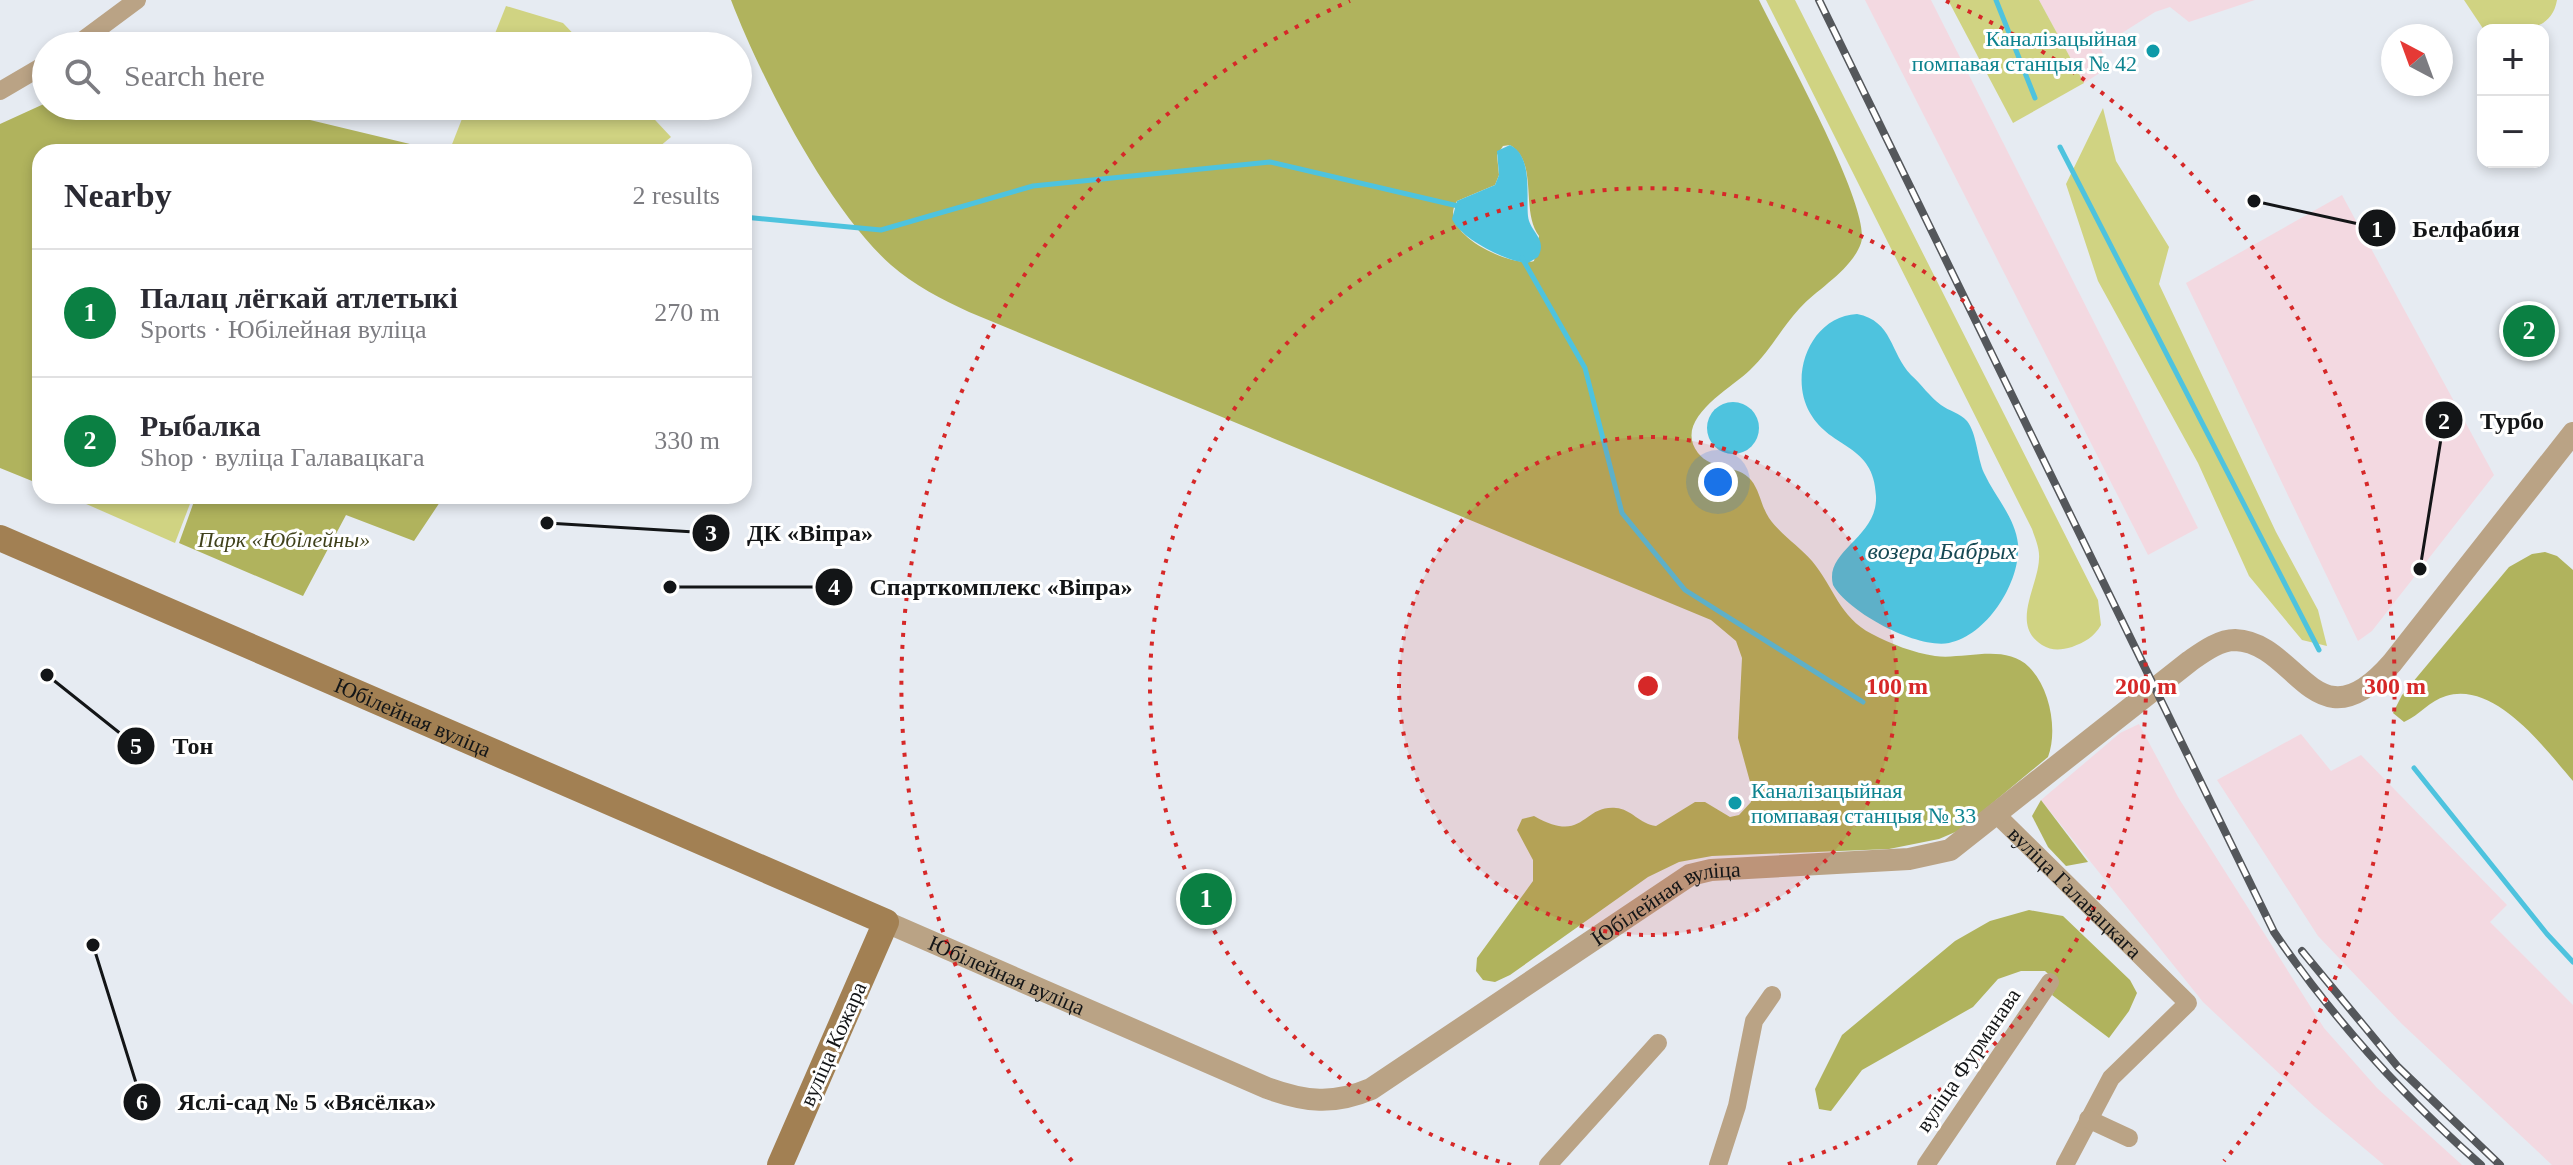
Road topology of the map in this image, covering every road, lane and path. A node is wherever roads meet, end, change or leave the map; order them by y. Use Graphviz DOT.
graph roads {
  1 [pos="137,0"];
  2 [pos="94,32"];
  3 [pos="32,72"];
  4 [pos="0,91"];
  5 [pos="2573,433"];
  6 [pos="0,538"];
  7 [pos="1997,815"];
  8 [pos="886,922"];
  9 [pos="2050,982"];
  10 [pos="1772,995"];
  11 [pos="1658,1043"];
  12 [pos="2088,1119"];
  13 [pos="2129,1138"];
  14 [pos="780,1165"];
  15 [pos="1548,1165"];
  16 [pos="1718,1165"];
  17 [pos="1926,1165"];
  18 [pos="2065,1165"];
  1 -- 2 [label="street"];
  3 -- 4 [label="street"];
  5 -- 7 [label="street, вуліца Галавацкага"];
  6 -- 8 [label="main road, Юбілейная вуліца"];
  7 -- 8 [label="street, Юбілейная вуліца"];
  7 -- 12 [label="street, вуліца Галавацкага"];
  8 -- 14 [label="main road, вуліца Кожара"];
  9 -- 17 [label="street, вуліца Фурманава"];
  10 -- 16 [label="street"];
  11 -- 15 [label="street"];
  12 -- 13 [label="street"];
  12 -- 18 [label="street, вуліца Галавацкага"];
}
